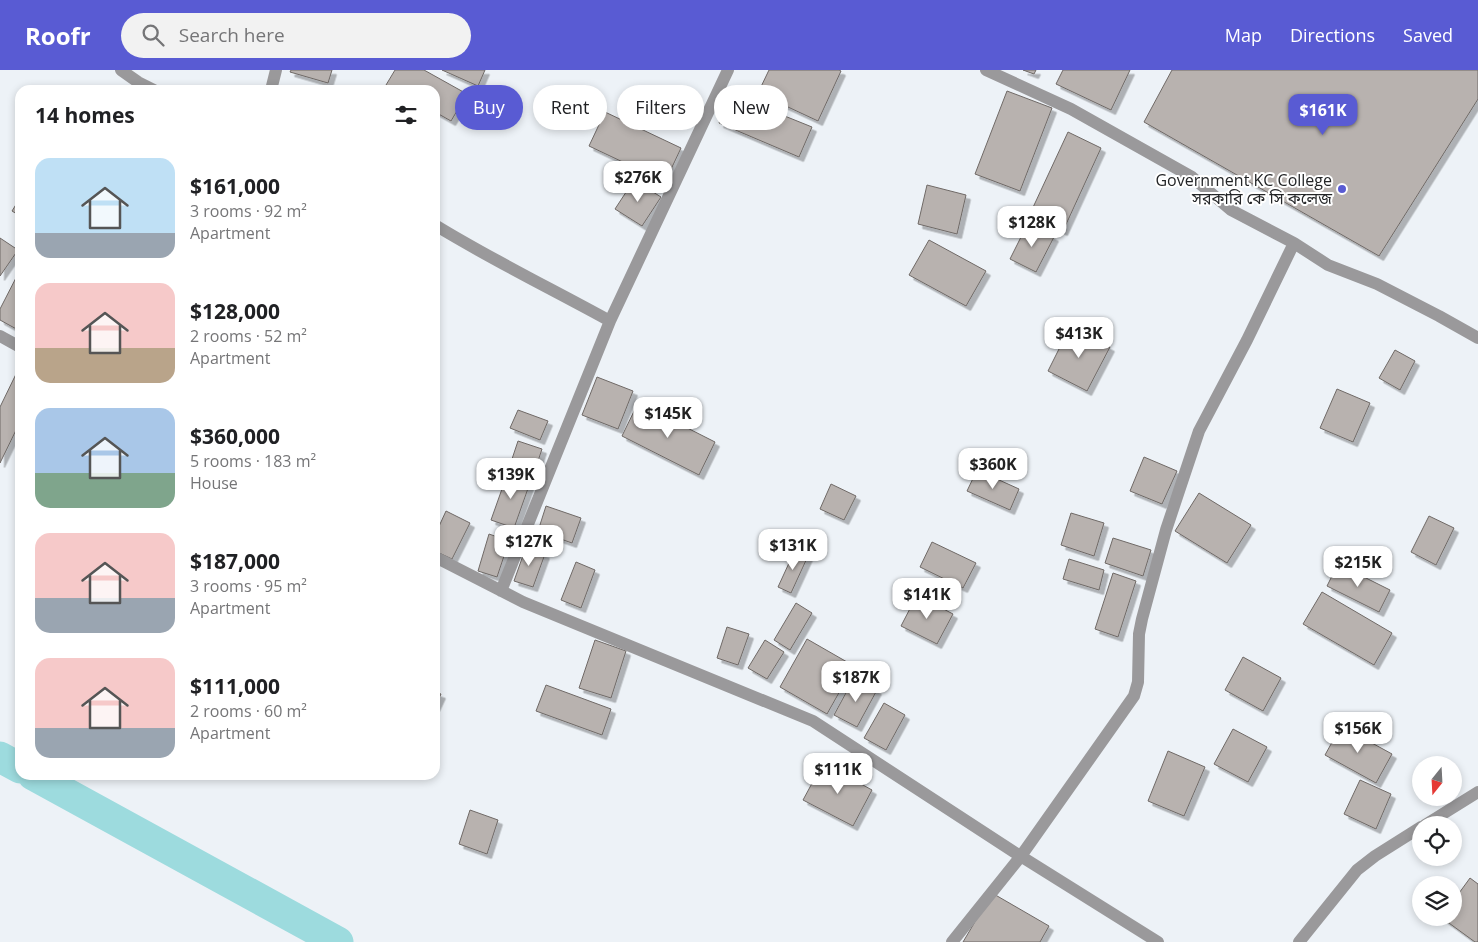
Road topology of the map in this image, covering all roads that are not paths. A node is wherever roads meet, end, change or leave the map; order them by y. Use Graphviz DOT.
graph roads {
  1 [pos="121,70"];
  2 [pos="276,70"];
  3 [pos="728,70"];
  4 [pos="986,70"];
  5 [pos="144,85"];
  6 [pos="272,85"];
  7 [pos="440,228"];
  8 [pos="1294,243"];
  9 [pos="610,321"];
  10 [pos="0,336"];
  11 [pos="1478,338"];
  12 [pos="15,344"];
  13 [pos="440,560"];
  14 [pos="501,591"];
  15 [pos="1478,792"];
  16 [pos="1439,816"];
  17 [pos="1412,833"];
  18 [pos="1021,856"];
  19 [pos="952,942"];
  20 [pos="1158,942"];
  21 [pos="1299,942"];
  1 -- 5 [label="street"];
  2 -- 6 [label="street"];
  3 -- 9 [label="street"];
  4 -- 8 [label="street"];
  7 -- 9 [label="street"];
  8 -- 11 [label="street"];
  8 -- 18 [label="street"];
  9 -- 14 [label="street"];
  10 -- 12 [label="street"];
  13 -- 14 [label="street"];
  14 -- 18 [label="street"];
  15 -- 16 [label="street"];
  17 -- 21 [label="street"];
  18 -- 19 [label="street"];
  18 -- 20 [label="street"];
}
